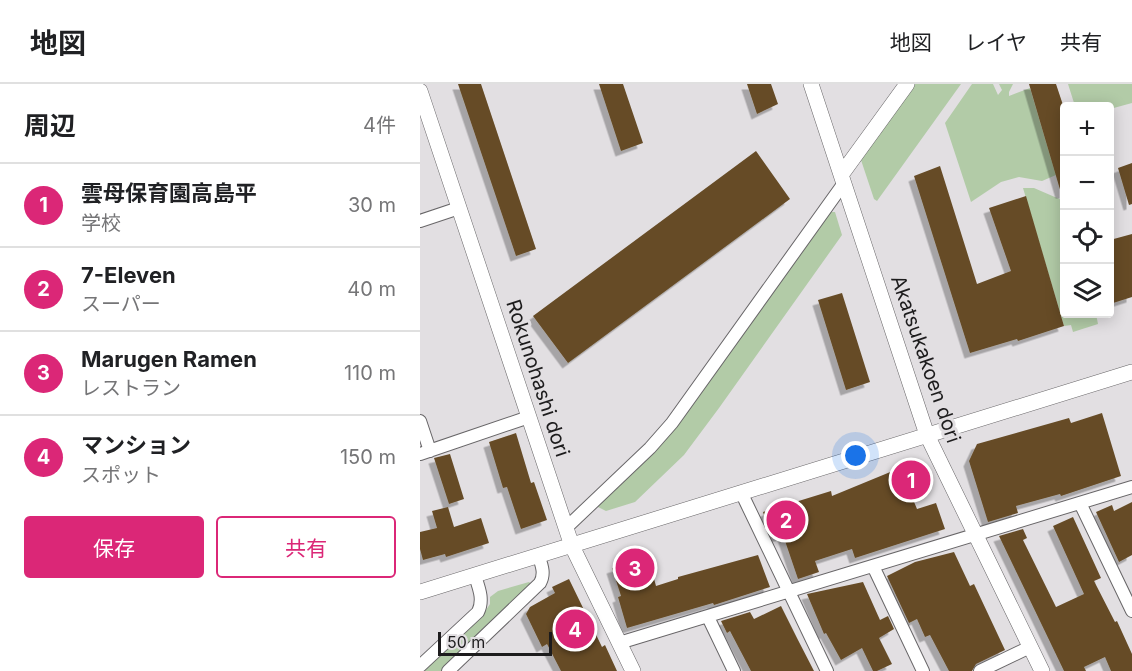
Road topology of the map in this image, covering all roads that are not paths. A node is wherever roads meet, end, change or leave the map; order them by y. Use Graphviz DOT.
graph roads {
  1 [pos="811,84"];
  2 [pos="907,84"];
  3 [pos="420,91"];
  4 [pos="843,179"];
  5 [pos="459,208"];
  6 [pos="420,221"];
  7 [pos="1132,372"];
  8 [pos="529,417"];
  9 [pos="420,421"];
  10 [pos="927,435"];
  11 [pos="425,452"];
  12 [pos="1132,487"];
  13 [pos="741,492"];
  14 [pos="1080,503"];
  15 [pos="566,528"];
  16 [pos="976,534"];
  17 [pos="572,546"];
  18 [pos="538,556"];
  19 [pos="873,566"];
  20 [pos="475,576"];
  21 [pos="420,592"];
  22 [pos="789,592"];
  23 [pos="1132,611"];
  24 [pos="708,617"];
  25 [pos="619,643"];
  26 [pos="1030,647"];
  27 [pos="420,666"];
  28 [pos="448,671"];
  29 [pos="633,671"];
  30 [pos="734,671"];
  31 [pos="828,671"];
  32 [pos="923,671"];
  33 [pos="980,671"];
  34 [pos="1042,671"];
  1 -- 4 [label="street, Akatsukakoen dori"];
  2 -- 4 [label="street"];
  3 -- 5 [label="street, Rokunohashi dori"];
  4 -- 10 [label="street, Akatsukakoen dori"];
  4 -- 15 [label="street"];
  5 -- 6 [label="street"];
  5 -- 8 [label="street, Rokunohashi dori"];
  7 -- 10 [label="street"];
  8 -- 11 [label="street"];
  8 -- 15 [label="street, Rokunohashi dori"];
  9 -- 11 [label="street"];
  10 -- 13 [label="street"];
  10 -- 16 [label="street, Akatsukakoen dori"];
  12 -- 14 [label="street"];
  13 -- 17 [label="street"];
  13 -- 22 [label="street"];
  14 -- 16 [label="street"];
  14 -- 23 [label="street"];
  15 -- 17 [label="street, Rokunohashi dori"];
  16 -- 19 [label="street"];
  16 -- 26 [label="street, Akatsukakoen dori"];
  17 -- 18 [label="street"];
  17 -- 25 [label="street, Rokunohashi dori"];
  18 -- 20 [label="street"];
  18 -- 28 [label="street"];
  19 -- 22 [label="street"];
  19 -- 32 [label="street"];
  20 -- 21 [label="street"];
  20 -- 27 [label="street"];
  22 -- 24 [label="street"];
  22 -- 31 [label="street"];
  24 -- 25 [label="street"];
  24 -- 30 [label="street"];
  25 -- 29 [label="street, Rokunohashi dori"];
  26 -- 33 [label="street"];
  26 -- 34 [label="street, Akatsukakoen dori"];
}
